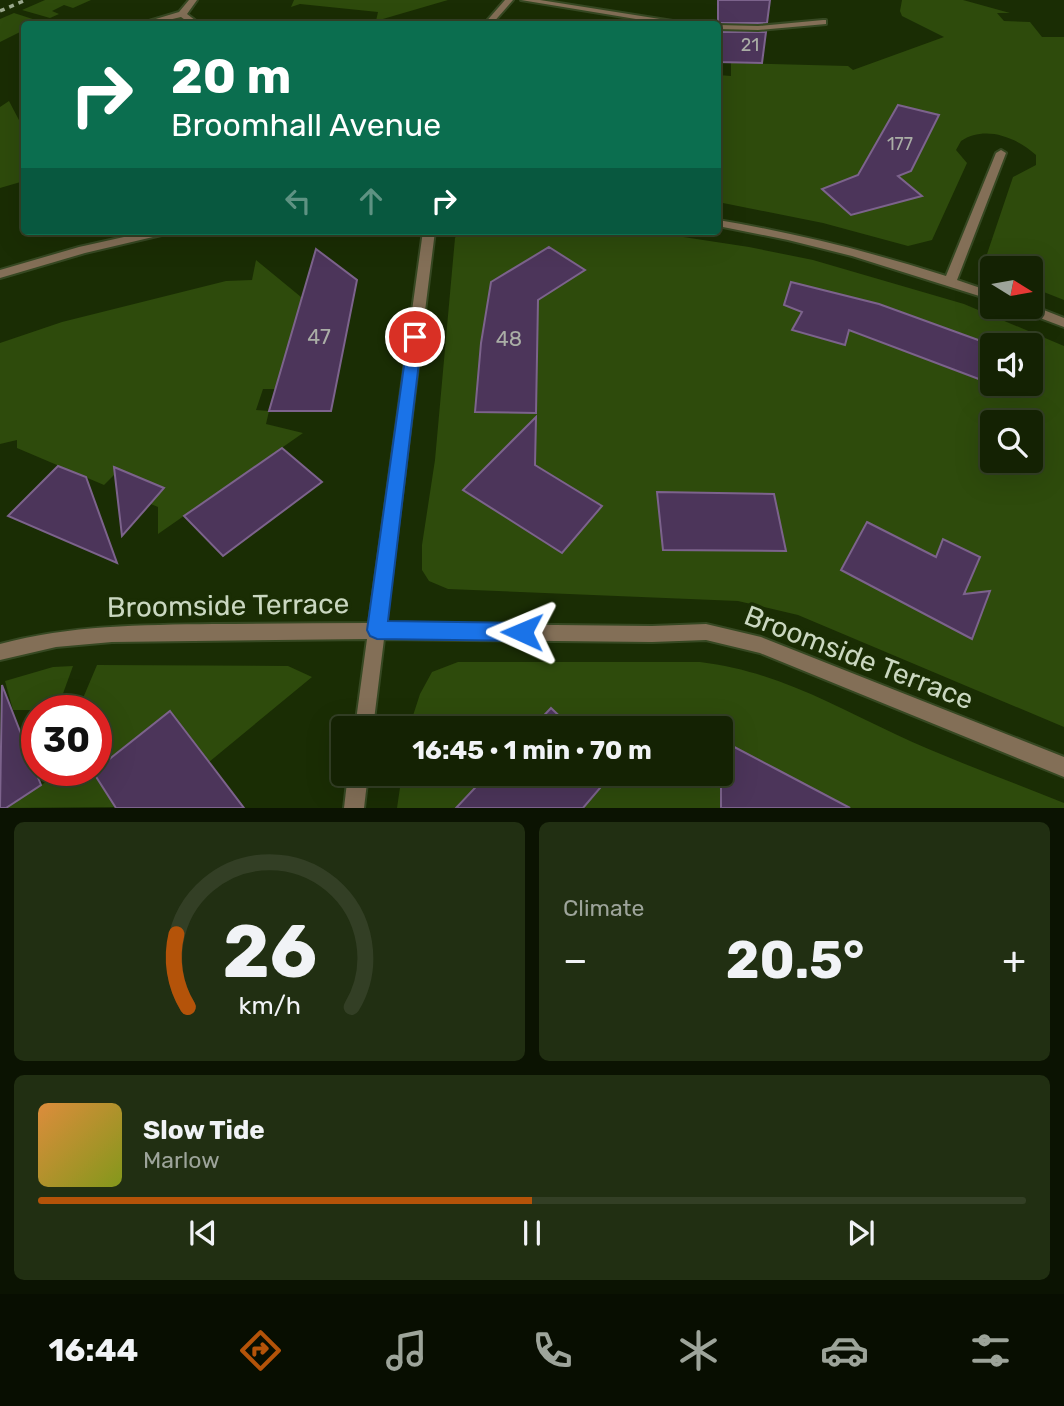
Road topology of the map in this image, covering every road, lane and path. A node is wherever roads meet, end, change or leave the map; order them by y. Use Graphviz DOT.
graph roads {
  1 [pos="192,0"];
  2 [pos="509,0"];
  3 [pos="525,0"];
  4 [pos="182,13"];
  5 [pos="154,21"];
  6 [pos="192,21"];
  7 [pos="491,21"];
  8 [pos="661,21"];
  9 [pos="823,22"];
  10 [pos="721,27"];
  11 [pos="1001,153"];
  12 [pos="721,224"];
  13 [pos="149,235"];
  14 [pos="428,235"];
  15 [pos="0,274"];
  16 [pos="950,281"];
  17 [pos="980,292"];
  18 [pos="1043,315"];
  19 [pos="1064,323"];
  20 [pos="377,630"];
  21 [pos="0,652"];
  22 [pos="366,716"];
  23 [pos="1064,768"];
  24 [pos="357,786"];
  25 [pos="354,807"];
  1 -- 4 [label="street"];
  2 -- 7 [label="street"];
  3 -- 8 [label="street"];
  4 -- 5 [label="street"];
  4 -- 6 [label="street"];
  9 -- 10 [label="street"];
  11 -- 16 [label="street"];
  12 -- 16 [label="street"];
  13 -- 15 [label="street"];
  14 -- 20 [label="street"];
  16 -- 17 [label="street"];
  18 -- 19 [label="street"];
  20 -- 21 [label="street, Broomside Terrace"];
  20 -- 22 [label="street"];
  20 -- 23 [label="street, Broomside Terrace"];
  24 -- 25 [label="street"];
}
